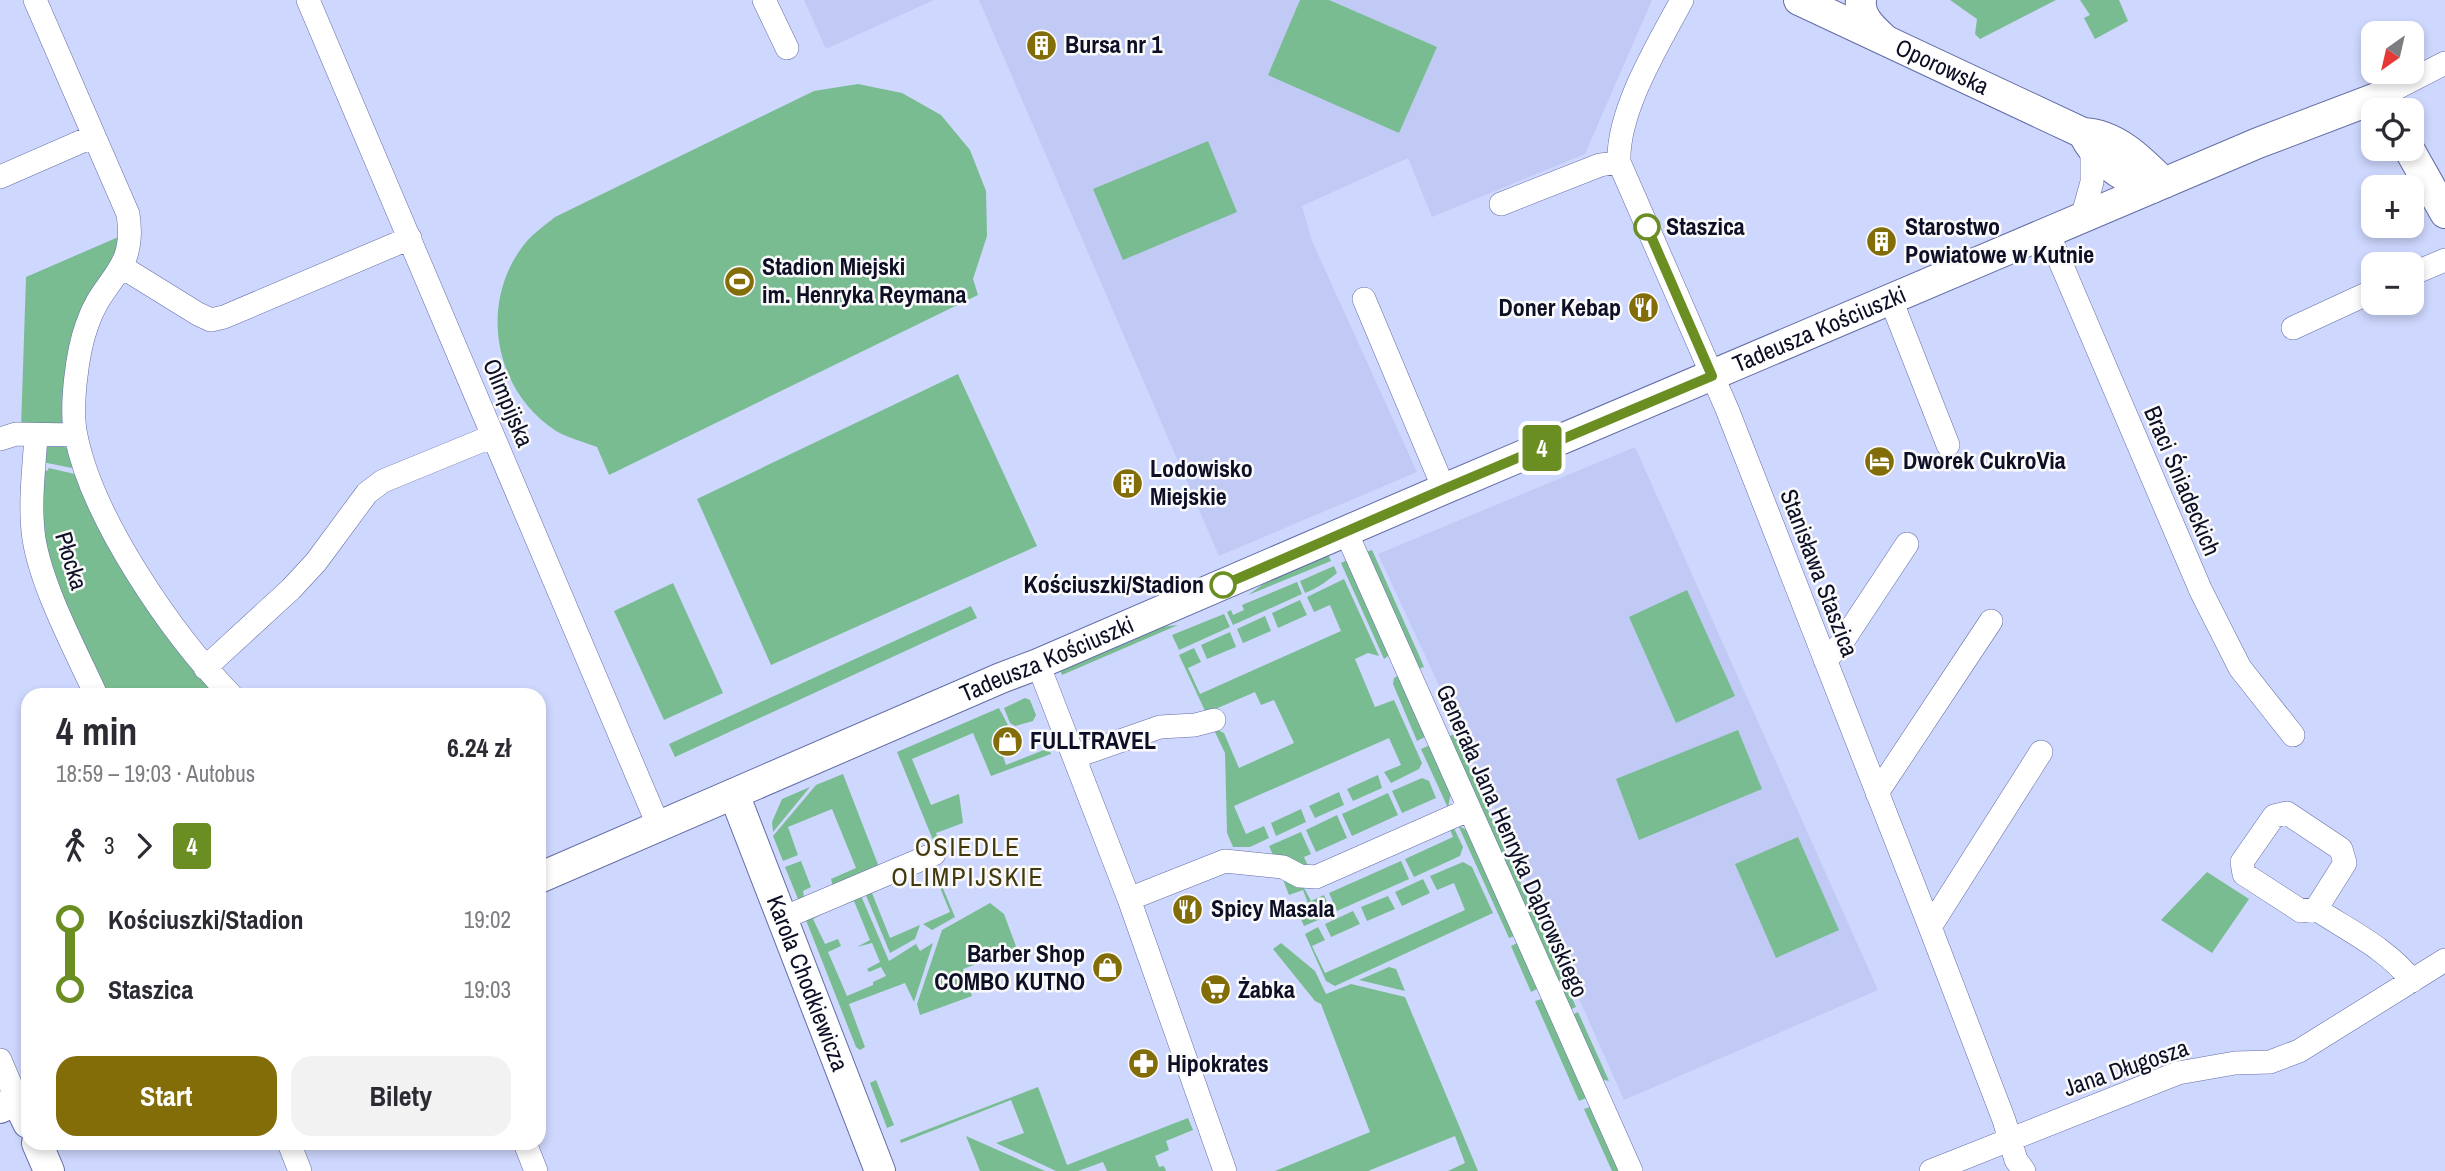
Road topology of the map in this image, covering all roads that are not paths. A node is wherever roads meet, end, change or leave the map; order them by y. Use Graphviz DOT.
graph roads {
  1 [pos="35,0"];
  2 [pos="308,0"];
  3 [pos="764,0"];
  4 [pos="1682,0"];
  5 [pos="1799,0"];
  6 [pos="1861,0"];
  7 [pos="1888,43"];
  8 [pos="786,48"];
  9 [pos="2445,64"];
  10 [pos="2392,98"];
  11 [pos="2361,112"];
  12 [pos="94,136"];
  13 [pos="2088,142"];
  14 [pos="2416,161"];
  15 [pos="1619,162"];
  16 [pos="0,177"];
  17 [pos="2158,186"];
  18 [pos="1501,204"];
  19 [pos="2445,213"];
  20 [pos="2082,218"];
  21 [pos="2048,233"];
  22 [pos="410,238"];
  23 [pos="2445,260"];
  24 [pos="122,267"];
  25 [pos="2424,269"];
  26 [pos="2361,297"];
  27 [pos="1364,299"];
  28 [pos="1891,300"];
  29 [pos="2293,328"];
  30 [pos="1712,376"];
  31 [pos="75,435"];
  32 [pos="36,436"];
  33 [pos="493,436"];
  34 [pos="0,439"];
  35 [pos="1948,445"];
  36 [pos="1444,489"];
  37 [pos="1346,532"];
  38 [pos="1907,544"];
  39 [pos="1991,621"];
  40 [pos="1825,660"];
  41 [pos="1038,664"];
  42 [pos="205,668"];
  43 [pos="93,688"];
  44 [pos="224,688"];
  45 [pos="1213,720"];
  46 [pos="2293,735"];
  47 [pos="2041,752"];
  48 [pos="1074,757"];
  49 [pos="1877,793"];
  50 [pos="734,794"];
  51 [pos="1468,810"];
  52 [pos="659,827"];
  53 [pos="934,854"];
  54 [pos="546,875"];
  55 [pos="1129,900"];
  56 [pos="2316,909"];
  57 [pos="783,918"];
  58 [pos="1930,927"];
  59 [pos="2445,960"];
  60 [pos="2412,981"];
  61 [pos="0,1060"];
  62 [pos="18,1107"];
  63 [pos="2010,1141"];
  64 [pos="40,1150"];
  65 [pos="292,1150"];
  66 [pos="528,1150"];
  67 [pos="1221,1170"];
  68 [pos="49,1171"];
  69 [pos="300,1171"];
  70 [pos="536,1171"];
  71 [pos="880,1171"];
  72 [pos="1631,1171"];
  73 [pos="1931,1171"];
  74 [pos="2024,1171"];
  1 -- 12 [label="street"];
  2 -- 22 [label="street, Olimpijska"];
  3 -- 8 [label="street"];
  4 -- 15 [label="street"];
  5 -- 7 [label="street, Oporowska"];
  6 -- 7 [label="street"];
  7 -- 13 [label="street, Oporowska"];
  9 -- 10 [label="street, Tadeusza Kościuszki"];
  11 -- 17 [label="street, Tadeusza Kościuszki"];
  12 -- 16 [label="street"];
  12 -- 24 [label="street"];
  13 -- 17 [label="street, Oporowska"];
  13 -- 20 [label="street"];
  14 -- 19 [label="street"];
  15 -- 18 [label="street"];
  15 -- 30 [label="street, Stanisława Staszica"];
  17 -- 20 [label="street, Tadeusza Kościuszki"];
  20 -- 21 [label="street, Tadeusza Kościuszki"];
  21 -- 28 [label="street, Tadeusza Kościuszki"];
  21 -- 46 [label="street, Braci Śniadeckich"];
  22 -- 24 [label="street"];
  22 -- 33 [label="street, Olimpijska"];
  23 -- 25 [label="street"];
  24 -- 31 [label="street"];
  26 -- 29 [label="street"];
  27 -- 36 [label="street"];
  28 -- 30 [label="street, Tadeusza Kościuszki"];
  28 -- 35 [label="street"];
  30 -- 36 [label="street, Tadeusza Kościuszki"];
  30 -- 40 [label="street, Stanisława Staszica"];
  31 -- 32 [label="street"];
  31 -- 42 [label="street"];
  32 -- 34 [label="street"];
  32 -- 43 [label="street, Płocka"];
  33 -- 42 [label="street"];
  33 -- 52 [label="street, Olimpijska"];
  36 -- 37 [label="street, Tadeusza Kościuszki"];
  37 -- 41 [label="street, Tadeusza Kościuszki"];
  37 -- 51 [label="street, Generała Jana Henryka Dąbrowskiego"];
  38 -- 40 [label="street"];
  39 -- 49 [label="street"];
  40 -- 49 [label="street, Stanisława Staszica"];
  41 -- 48 [label="street"];
  41 -- 50 [label="street, Tadeusza Kościuszki"];
  42 -- 44 [label="street"];
  45 -- 48 [label="street"];
  47 -- 58 [label="street"];
  48 -- 55 [label="street"];
  49 -- 58 [label="street, Stanisława Staszica"];
  50 -- 52 [label="street, Tadeusza Kościuszki"];
  50 -- 57 [label="street, Karola Chodkiewicza"];
  51 -- 55 [label="street"];
  51 -- 72 [label="street, Generała Jana Henryka Dąbrowskiego"];
  52 -- 54 [label="street, Tadeusza Kościuszki"];
  53 -- 57 [label="street"];
  55 -- 67 [label="street"];
  56 -- 56 [label="street"];
  56 -- 60 [label="street"];
  57 -- 71 [label="street, Karola Chodkiewicza"];
  58 -- 63 [label="street, Stanisława Staszica"];
  59 -- 60 [label="street, Jana Długosza"];
  60 -- 63 [label="street, Jana Długosza"];
  61 -- 62 [label="street"];
  63 -- 73 [label="street, Jana Długosza"];
  63 -- 74 [label="street, Stanisława Staszica"];
  64 -- 68 [label="street"];
  65 -- 69 [label="street"];
  66 -- 70 [label="street"];
}
